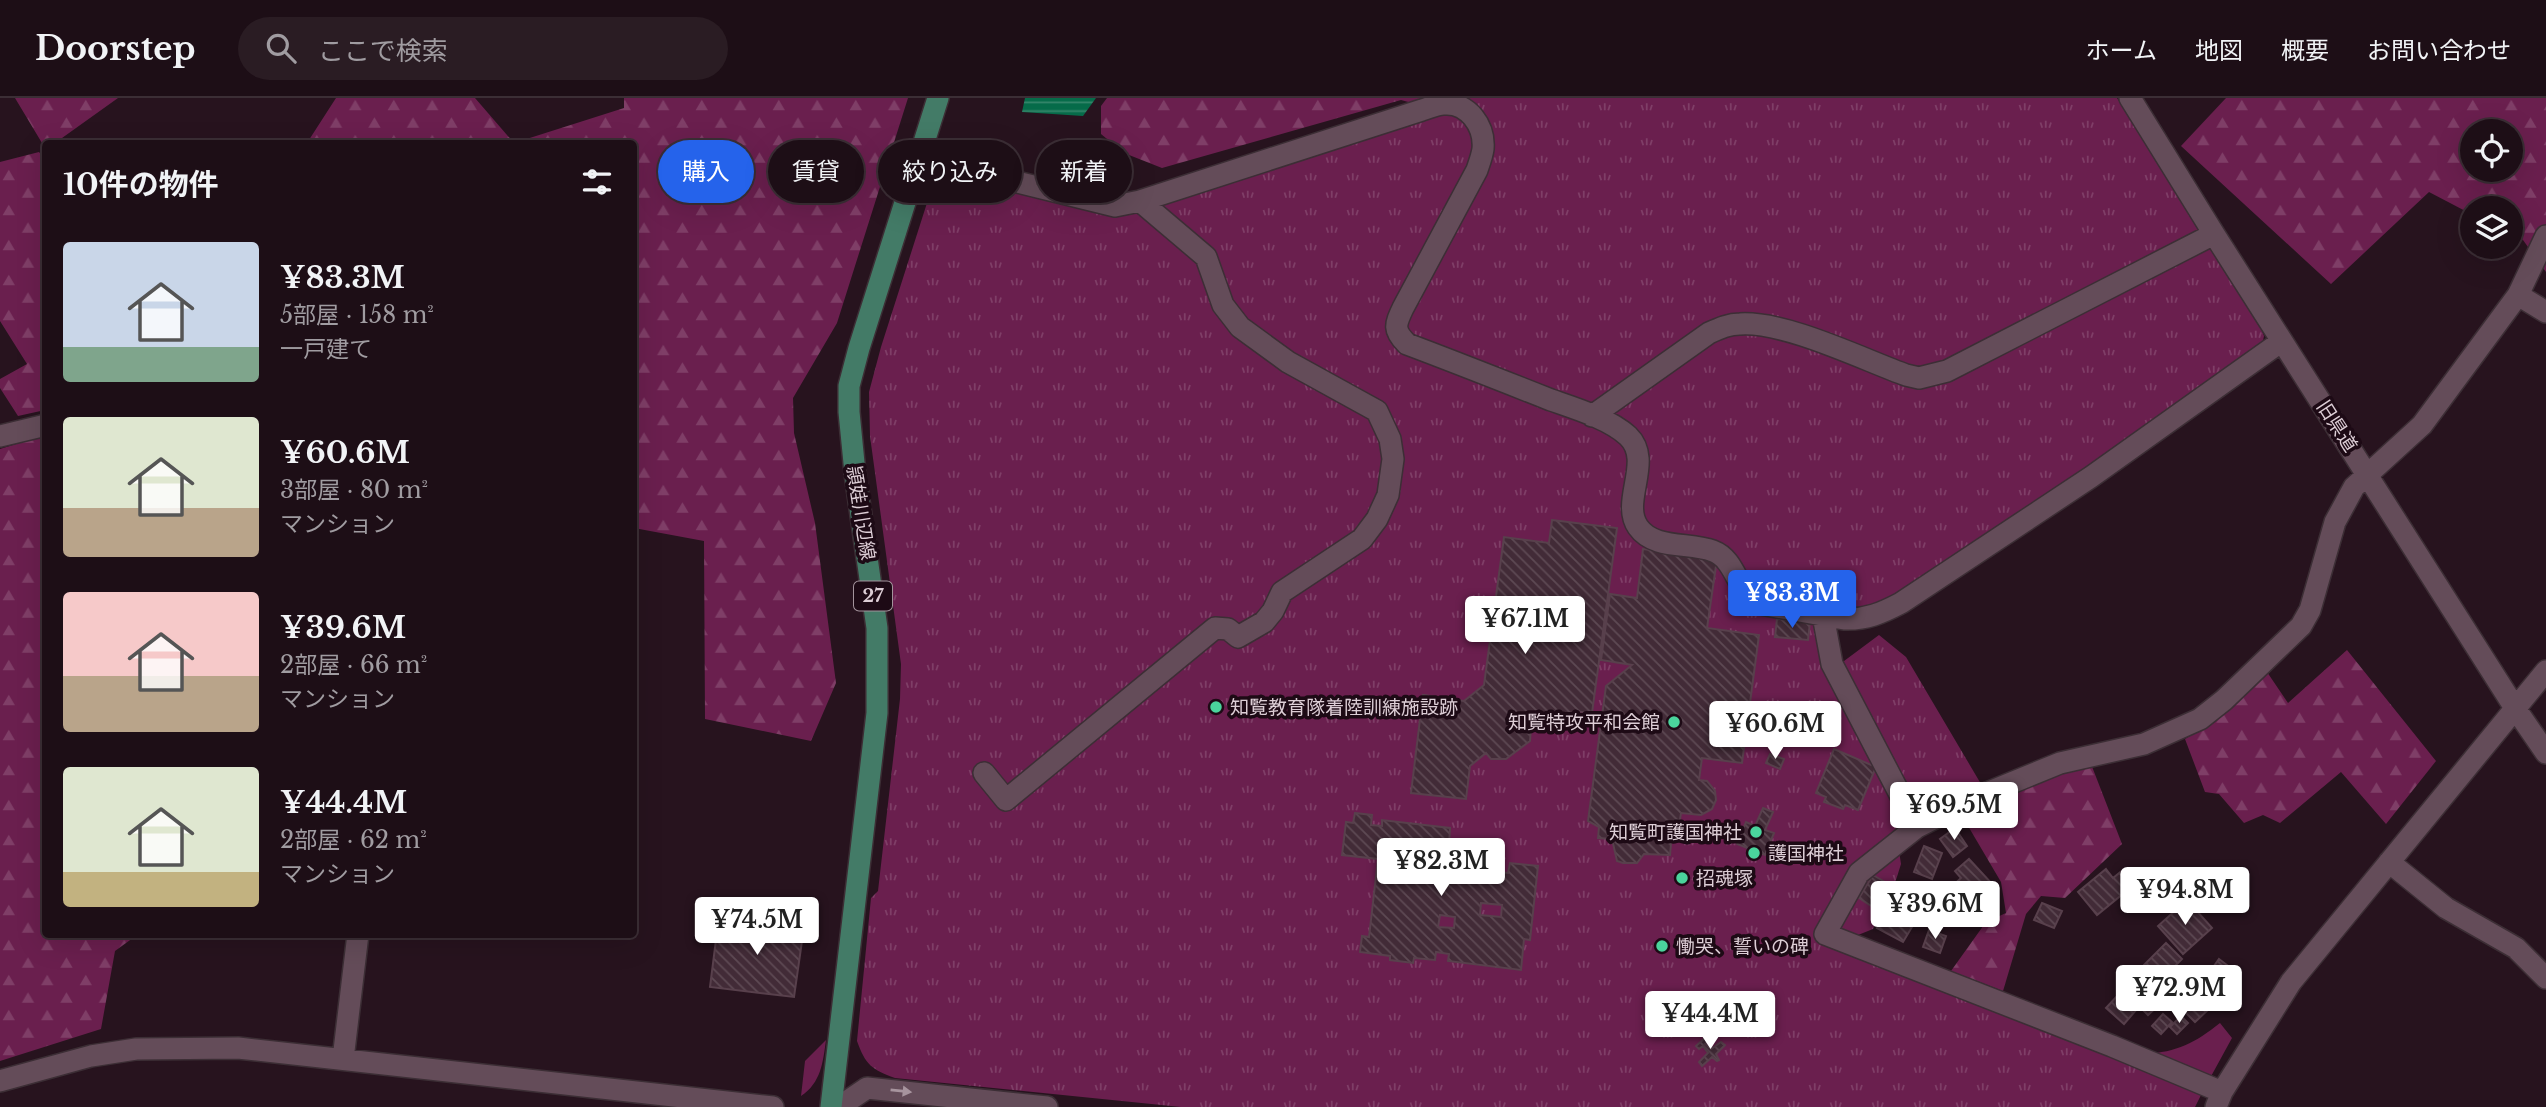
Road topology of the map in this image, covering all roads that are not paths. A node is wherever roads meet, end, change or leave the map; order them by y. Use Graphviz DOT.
graph roads {
  1 [pos="938,98"];
  2 [pos="2130,98"];
  3 [pos="925,140"];
  4 [pos="1022,183"];
  5 [pos="1140,201"];
  6 [pos="905,203"];
  7 [pos="2214,234"];
  8 [pos="2546,236"];
  9 [pos="2518,295"];
  10 [pos="2546,312"];
  11 [pos="2282,341"];
  12 [pos="1592,416"];
  13 [pos="42,426"];
  14 [pos="0,436"];
  15 [pos="2367,474"];
  16 [pos="1823,615"];
  17 [pos="2546,671"];
  18 [pos="2515,708"];
  19 [pos="2546,753"];
  20 [pos="984,773"];
  21 [pos="1917,827"];
  22 [pos="2389,862"];
  23 [pos="358,938"];
  24 [pos="2546,978"];
  25 [pos="343,1059"];
  26 [pos="0,1081"];
  27 [pos="2219,1100"];
  28 [pos="773,1107"];
  29 [pos="831,1107"];
  30 [pos="839,1107"];
  31 [pos="1047,1107"];
  1 -- 3 [label="main road, 頴娃川辺線 / 27"];
  2 -- 7 [label="street, 旧県道"];
  4 -- 5 [label="street"];
  5 -- 12 [label="street"];
  5 -- 20 [label="street"];
  6 -- 29 [label="main road, 頴娃川辺線 / 27"];
  7 -- 11 [label="street, 旧県道"];
  7 -- 12 [label="street"];
  8 -- 9 [label="street"];
  9 -- 10 [label="street"];
  9 -- 15 [label="street"];
  11 -- 15 [label="street, 旧県道"];
  11 -- 16 [label="street"];
  12 -- 16 [label="street"];
  13 -- 14 [label="street"];
  15 -- 18 [label="street, 旧県道"];
  15 -- 21 [label="street"];
  16 -- 21 [label="street"];
  17 -- 18 [label="street"];
  18 -- 19 [label="street, 旧県道"];
  18 -- 22 [label="street"];
  21 -- 27 [label="street"];
  22 -- 24 [label="street"];
  22 -- 27 [label="street"];
  23 -- 25 [label="street"];
  25 -- 26 [label="street"];
  25 -- 28 [label="street"];
  30 -- 31 [label="street, one-way"];
}
